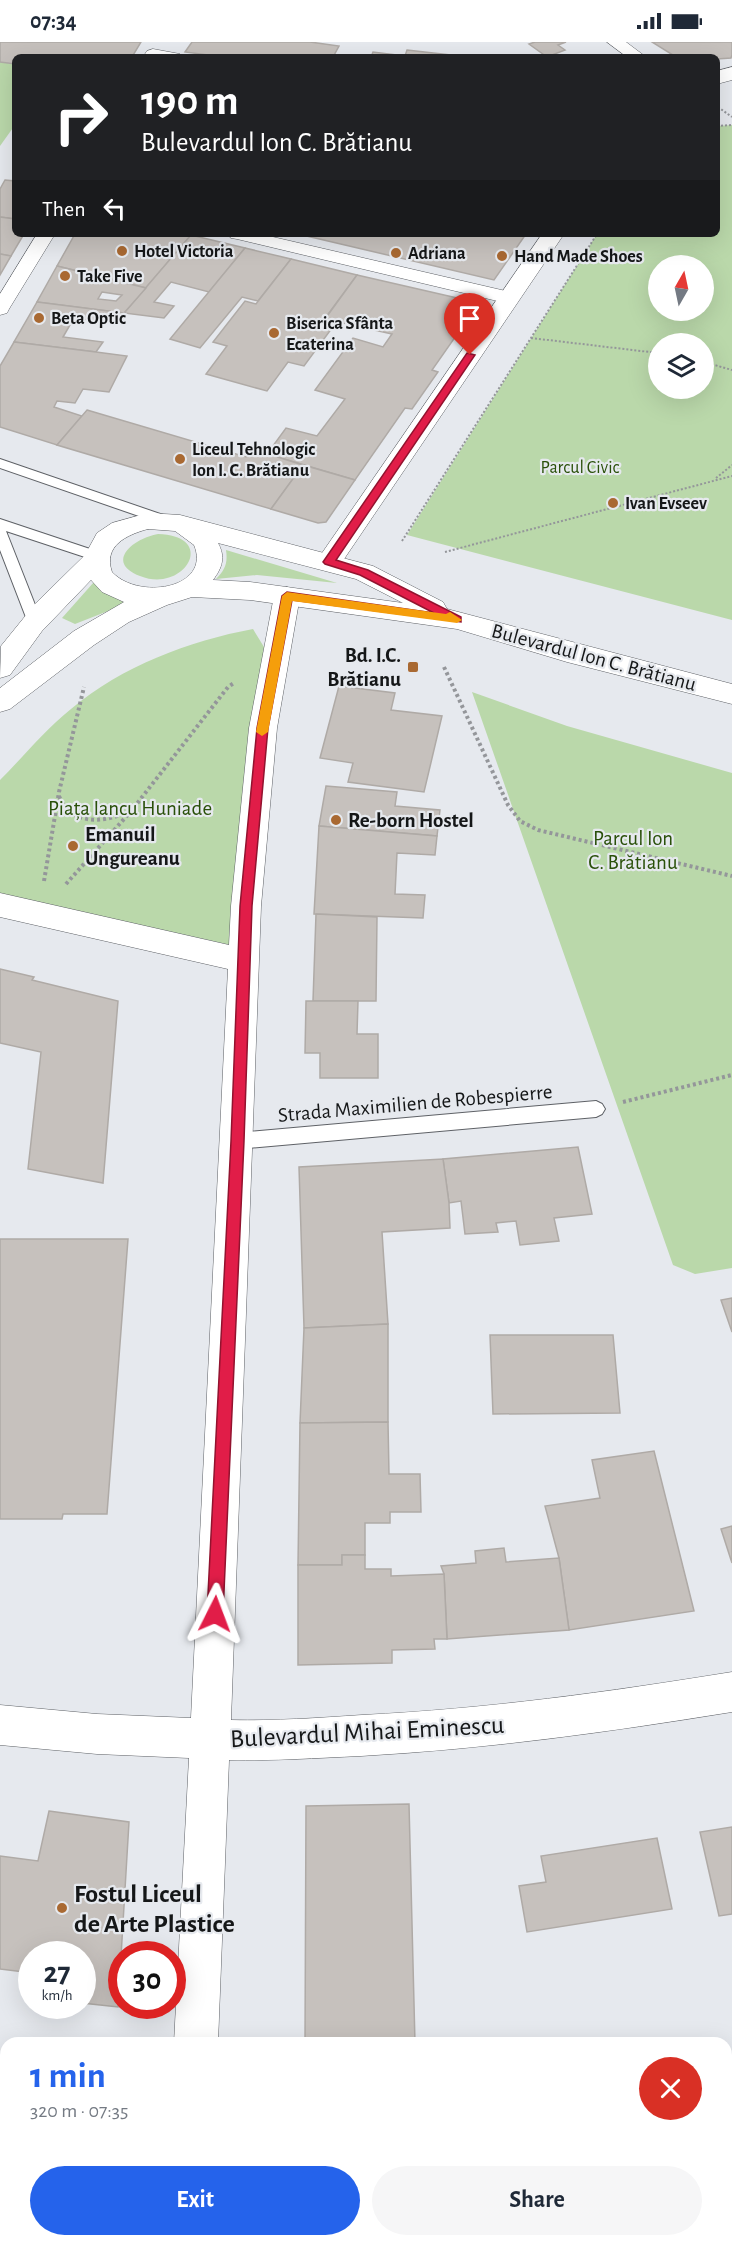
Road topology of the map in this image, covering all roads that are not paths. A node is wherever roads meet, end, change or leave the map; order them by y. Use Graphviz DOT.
graph roads {
  1 [pos="615,42"];
  2 [pos="633,54"];
  3 [pos="44,237"];
  4 [pos="250,237"];
  5 [pos="551,237"];
  6 [pos="510,298"];
  7 [pos="0,309"];
  8 [pos="0,463"];
  9 [pos="176,523"];
  10 [pos="0,524"];
  11 [pos="0,532"];
  12 [pos="96,558"];
  13 [pos="329,562"];
  14 [pos="175,592"];
  15 [pos="287,596"];
  16 [pos="34,620"];
  17 [pos="457,620"];
  18 [pos="0,668"];
  19 [pos="732,694"];
  20 [pos="0,702"];
  21 [pos="0,905"];
  22 [pos="243,960"];
  23 [pos="596,1109"];
  24 [pos="237,1141"];
  25 [pos="732,1692"];
  26 [pos="0,1725"];
  27 [pos="211,1738"];
  28 [pos="196,2037"];
  1 -- 2 [label="street"];
  3 -- 7 [label="street"];
  4 -- 6 [label="street"];
  5 -- 6 [label="street"];
  6 -- 13 [label="street"];
  8 -- 9 [label="lane"];
  9 -- 12 [label="street"];
  9 -- 13 [label="street, Bulevardul Ion C. Brătianu"];
  9 -- 14 [label="street"];
  10 -- 12 [label="lane"];
  11 -- 16 [label="lane"];
  12 -- 14 [label="street"];
  12 -- 16 [label="street"];
  13 -- 17 [label="street, Bulevardul Ion C. Brătianu"];
  14 -- 15 [label="street, Bulevardul Ion C. Brătianu"];
  14 -- 20 [label="street"];
  15 -- 17 [label="street, Bulevardul Ion C. Brătianu"];
  15 -- 22 [label="street"];
  16 -- 18 [label="street"];
  17 -- 19 [label="street, Bulevardul Ion C. Brătianu"];
  21 -- 22 [label="street"];
  22 -- 24 [label="street"];
  23 -- 24 [label="lane, Strada Maximilien de Robespierre"];
  24 -- 27 [label="street"];
  25 -- 27 [label="street, Bulevardul Mihai Eminescu"];
  26 -- 27 [label="street, Bulevardul Mihai Eminescu"];
  27 -- 28 [label="street"];
}
